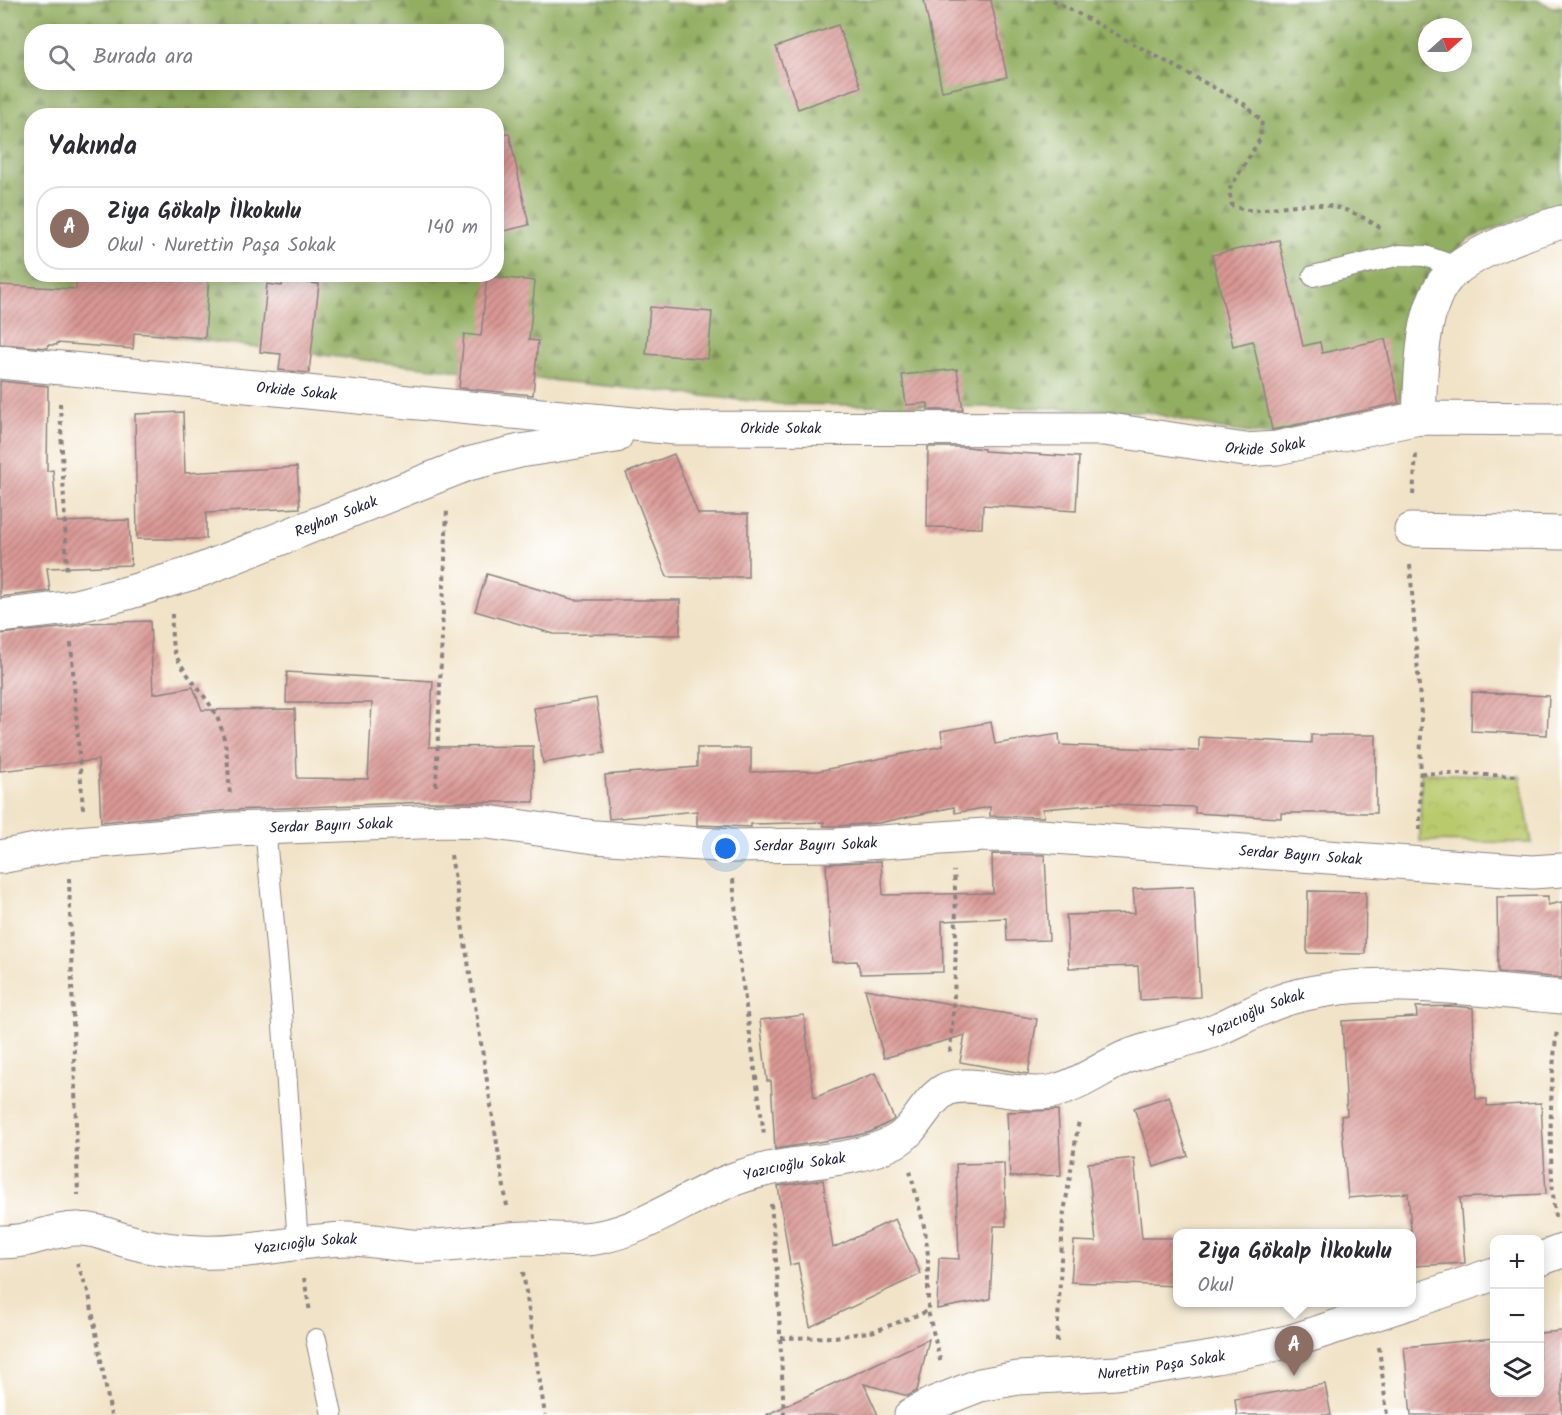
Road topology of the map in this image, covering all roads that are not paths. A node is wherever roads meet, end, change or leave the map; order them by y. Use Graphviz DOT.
graph roads {
  1 [pos="1562,222"];
  2 [pos="1460,268"];
  3 [pos="1313,276"];
  4 [pos="0,362"];
  5 [pos="1419,418"];
  6 [pos="1562,419"];
  7 [pos="675,428"];
  8 [pos="1411,530"];
  9 [pos="1562,533"];
  10 [pos="0,616"];
  11 [pos="249,828"];
  12 [pos="0,857"];
  13 [pos="1562,870"];
  14 [pos="1562,997"];
  15 [pos="0,1242"];
  16 [pos="298,1244"];
  17 [pos="1490,1275"];
  18 [pos="1416,1300"];
  19 [pos="1396,1307"];
  20 [pos="315,1339"];
  21 [pos="332,1415"];
  22 [pos="911,1415"];
  1 -- 2 [label="street"];
  2 -- 3 [label="lane"];
  2 -- 5 [label="street"];
  4 -- 7 [label="street, Orkide Sokak"];
  5 -- 6 [label="street, Orkide Sokak"];
  5 -- 7 [label="street, Orkide Sokak"];
  7 -- 10 [label="street, Reyhan Sokak"];
  8 -- 9 [label="street"];
  11 -- 12 [label="street, Serdar Bayırı Sokak"];
  11 -- 13 [label="street, Serdar Bayırı Sokak"];
  11 -- 16 [label="lane"];
  14 -- 16 [label="street, Yazıcıoğlu Sokak"];
  15 -- 16 [label="street, Yazıcıoğlu Sokak"];
  17 -- 18 [label="street, Nurettin Paşa Sokak"];
  19 -- 22 [label="street, Nurettin Paşa Sokak"];
  20 -- 21 [label="lane"];
}
